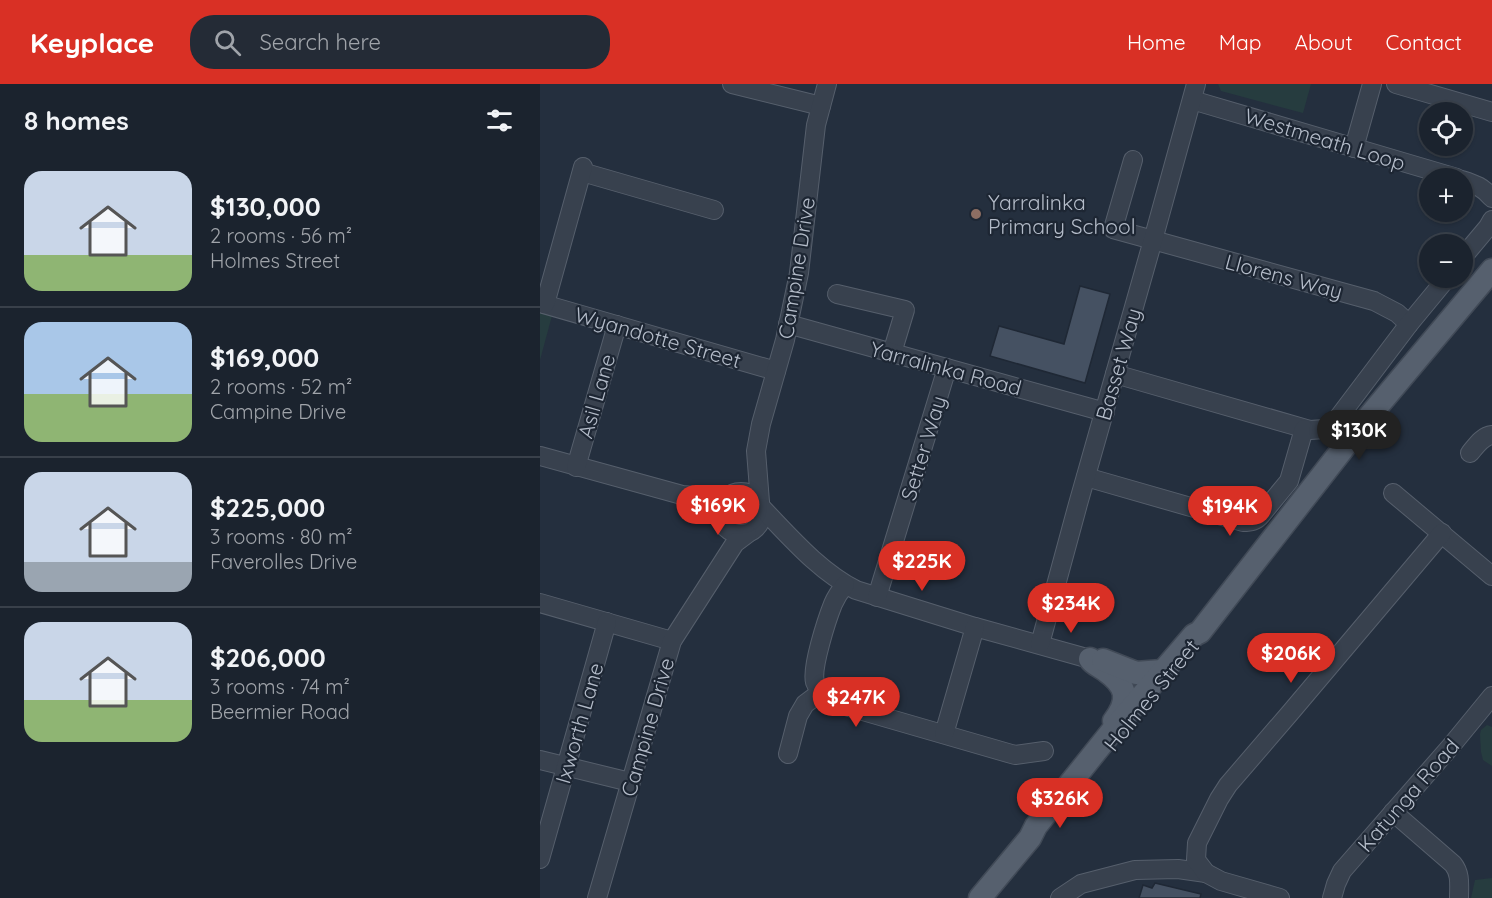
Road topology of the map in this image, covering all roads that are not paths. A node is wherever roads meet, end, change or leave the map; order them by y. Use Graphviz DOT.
graph roads {
  1 [pos="732,84"];
  2 [pos="827,84"];
  3 [pos="1372,84"];
  4 [pos="1396,84"];
  5 [pos="1194,92"];
  6 [pos="821,106"];
  7 [pos="1492,112"];
  8 [pos="1354,148"];
  9 [pos="1133,160"];
  10 [pos="1423,168"];
  11 [pos="1473,183"];
  12 [pos="1492,198"];
  13 [pos="714,210"];
  14 [pos="1492,220"];
  15 [pos="1153,240"];
  16 [pos="1473,245"];
  17 [pos="1492,270"];
  18 [pos="1439,288"];
  19 [pos="837,294"];
  20 [pos="542,304"];
  21 [pos="788,324"];
  22 [pos="1409,324"];
  23 [pos="616,325"];
  24 [pos="892,353"];
  25 [pos="947,368"];
  26 [pos="776,371"];
  27 [pos="1115,374"];
  28 [pos="1105,412"];
  29 [pos="1304,429"];
  30 [pos="1492,435"];
  31 [pos="756,451"];
  32 [pos="1470,453"];
  33 [pos="540,456"];
  34 [pos="576,467"];
  35 [pos="1086,477"];
  36 [pos="1393,493"];
  37 [pos="732,494"];
  38 [pos="682,495"];
  39 [pos="761,505"];
  40 [pos="723,522"];
  41 [pos="750,532"];
  42 [pos="1442,533"];
  43 [pos="799,546"];
  44 [pos="721,566"];
  45 [pos="1492,576"];
  46 [pos="845,585"];
  47 [pos="877,597"];
  48 [pos="540,603"];
  49 [pos="607,622"];
  50 [pos="975,627"];
  51 [pos="1200,632"];
  52 [pos="672,641"];
  53 [pos="1041,644"];
  54 [pos="1090,659"];
  55 [pos="1162,671"];
  56 [pos="821,692"];
  57 [pos="1491,699"];
  58 [pos="944,734"];
  59 [pos="1044,750"];
  60 [pos="788,754"];
  61 [pos="540,760"];
  62 [pos="567,768"];
  63 [pos="630,782"];
  64 [pos="1058,799"];
  65 [pos="1393,812"];
  66 [pos="1030,838"];
  67 [pos="542,847"];
  68 [pos="1206,873"];
  69 [pos="597,898"];
  70 [pos="980,898"];
  71 [pos="1060,898"];
  72 [pos="1280,898"];
  73 [pos="1332,898"];
  74 [pos="1459,898"];
  1 -- 6 [label="street"];
  2 -- 6 [label="street, Campine Drive"];
  3 -- 8 [label="street"];
  4 -- 7 [label="street"];
  5 -- 8 [label="street, Westmeath Loop"];
  5 -- 15 [label="street, Basset Way"];
  6 -- 21 [label="street, Campine Drive"];
  8 -- 10 [label="street, Westmeath Loop"];
  9 -- 15 [label="street, Llorens Way"];
  11 -- 12 [label="street"];
  13 -- 20 [label="street"];
  14 -- 16 [label="street"];
  15 -- 22 [label="street, Llorens Way"];
  15 -- 27 [label="street, Basset Way"];
  17 -- 51 [label="main road, Holmes Street"];
  18 -- 22 [label="street"];
  19 -- 24 [label="street"];
  20 -- 23 [label="street, Wyandotte Street"];
  21 -- 24 [label="street, Yarralinka Road"];
  21 -- 26 [label="street, Campine Drive"];
  22 -- 29 [label="street"];
  23 -- 26 [label="street, Wyandotte Street"];
  23 -- 34 [label="street, Asil Lane"];
  24 -- 25 [label="street, Yarralinka Road"];
  25 -- 28 [label="street, Yarralinka Road"];
  25 -- 47 [label="street, Setter Way"];
  26 -- 31 [label="street, Campine Drive"];
  27 -- 28 [label="street, Basset Way"];
  27 -- 29 [label="street"];
  28 -- 35 [label="street, Basset Way"];
  29 -- 35 [label="street"];
  30 -- 32 [label="street"];
  31 -- 37 [label="street, Campine Drive"];
  31 -- 39 [label="street, Campine Drive"];
  33 -- 34 [label="street"];
  34 -- 38 [label="street"];
  35 -- 53 [label="street, Basset Way"];
  36 -- 42 [label="street"];
  37 -- 38 [label="street"];
  37 -- 39 [label="street"];
  37 -- 40 [label="street"];
  38 -- 40 [label="street"];
  39 -- 41 [label="street"];
  39 -- 43 [label="street"];
  40 -- 41 [label="street"];
  40 -- 44 [label="street, Campine Drive"];
  41 -- 43 [label="street"];
  41 -- 44 [label="street, Campine Drive"];
  42 -- 45 [label="street"];
  42 -- 68 [label="street"];
  43 -- 46 [label="street"];
  44 -- 52 [label="street, Campine Drive"];
  46 -- 47 [label="street"];
  46 -- 56 [label="street"];
  47 -- 50 [label="street"];
  48 -- 49 [label="street"];
  49 -- 52 [label="street"];
  49 -- 62 [label="street, Ixworth Lane"];
  50 -- 53 [label="street"];
  50 -- 58 [label="street"];
  51 -- 55 [label="main road, Holmes Street"];
  51 -- 66 [label="main road, Holmes Street"];
  52 -- 63 [label="street, Campine Drive"];
  53 -- 54 [label="street"];
  54 -- 55 [label="main road"];
  54 -- 64 [label="main road"];
  55 -- 64 [label="main road, Holmes Street"];
  56 -- 58 [label="street"];
  56 -- 60 [label="street"];
  57 -- 65 [label="street, Katunga Road"];
  58 -- 59 [label="street"];
  61 -- 62 [label="street"];
  62 -- 63 [label="street"];
  62 -- 67 [label="street, Ixworth Lane"];
  63 -- 69 [label="street, Campine Drive"];
  64 -- 66 [label="main road, Holmes Street"];
  65 -- 73 [label="street, Katunga Road"];
  65 -- 74 [label="street"];
  66 -- 70 [label="main road, Holmes Street"];
  68 -- 71 [label="street"];
  68 -- 72 [label="street"];
}
